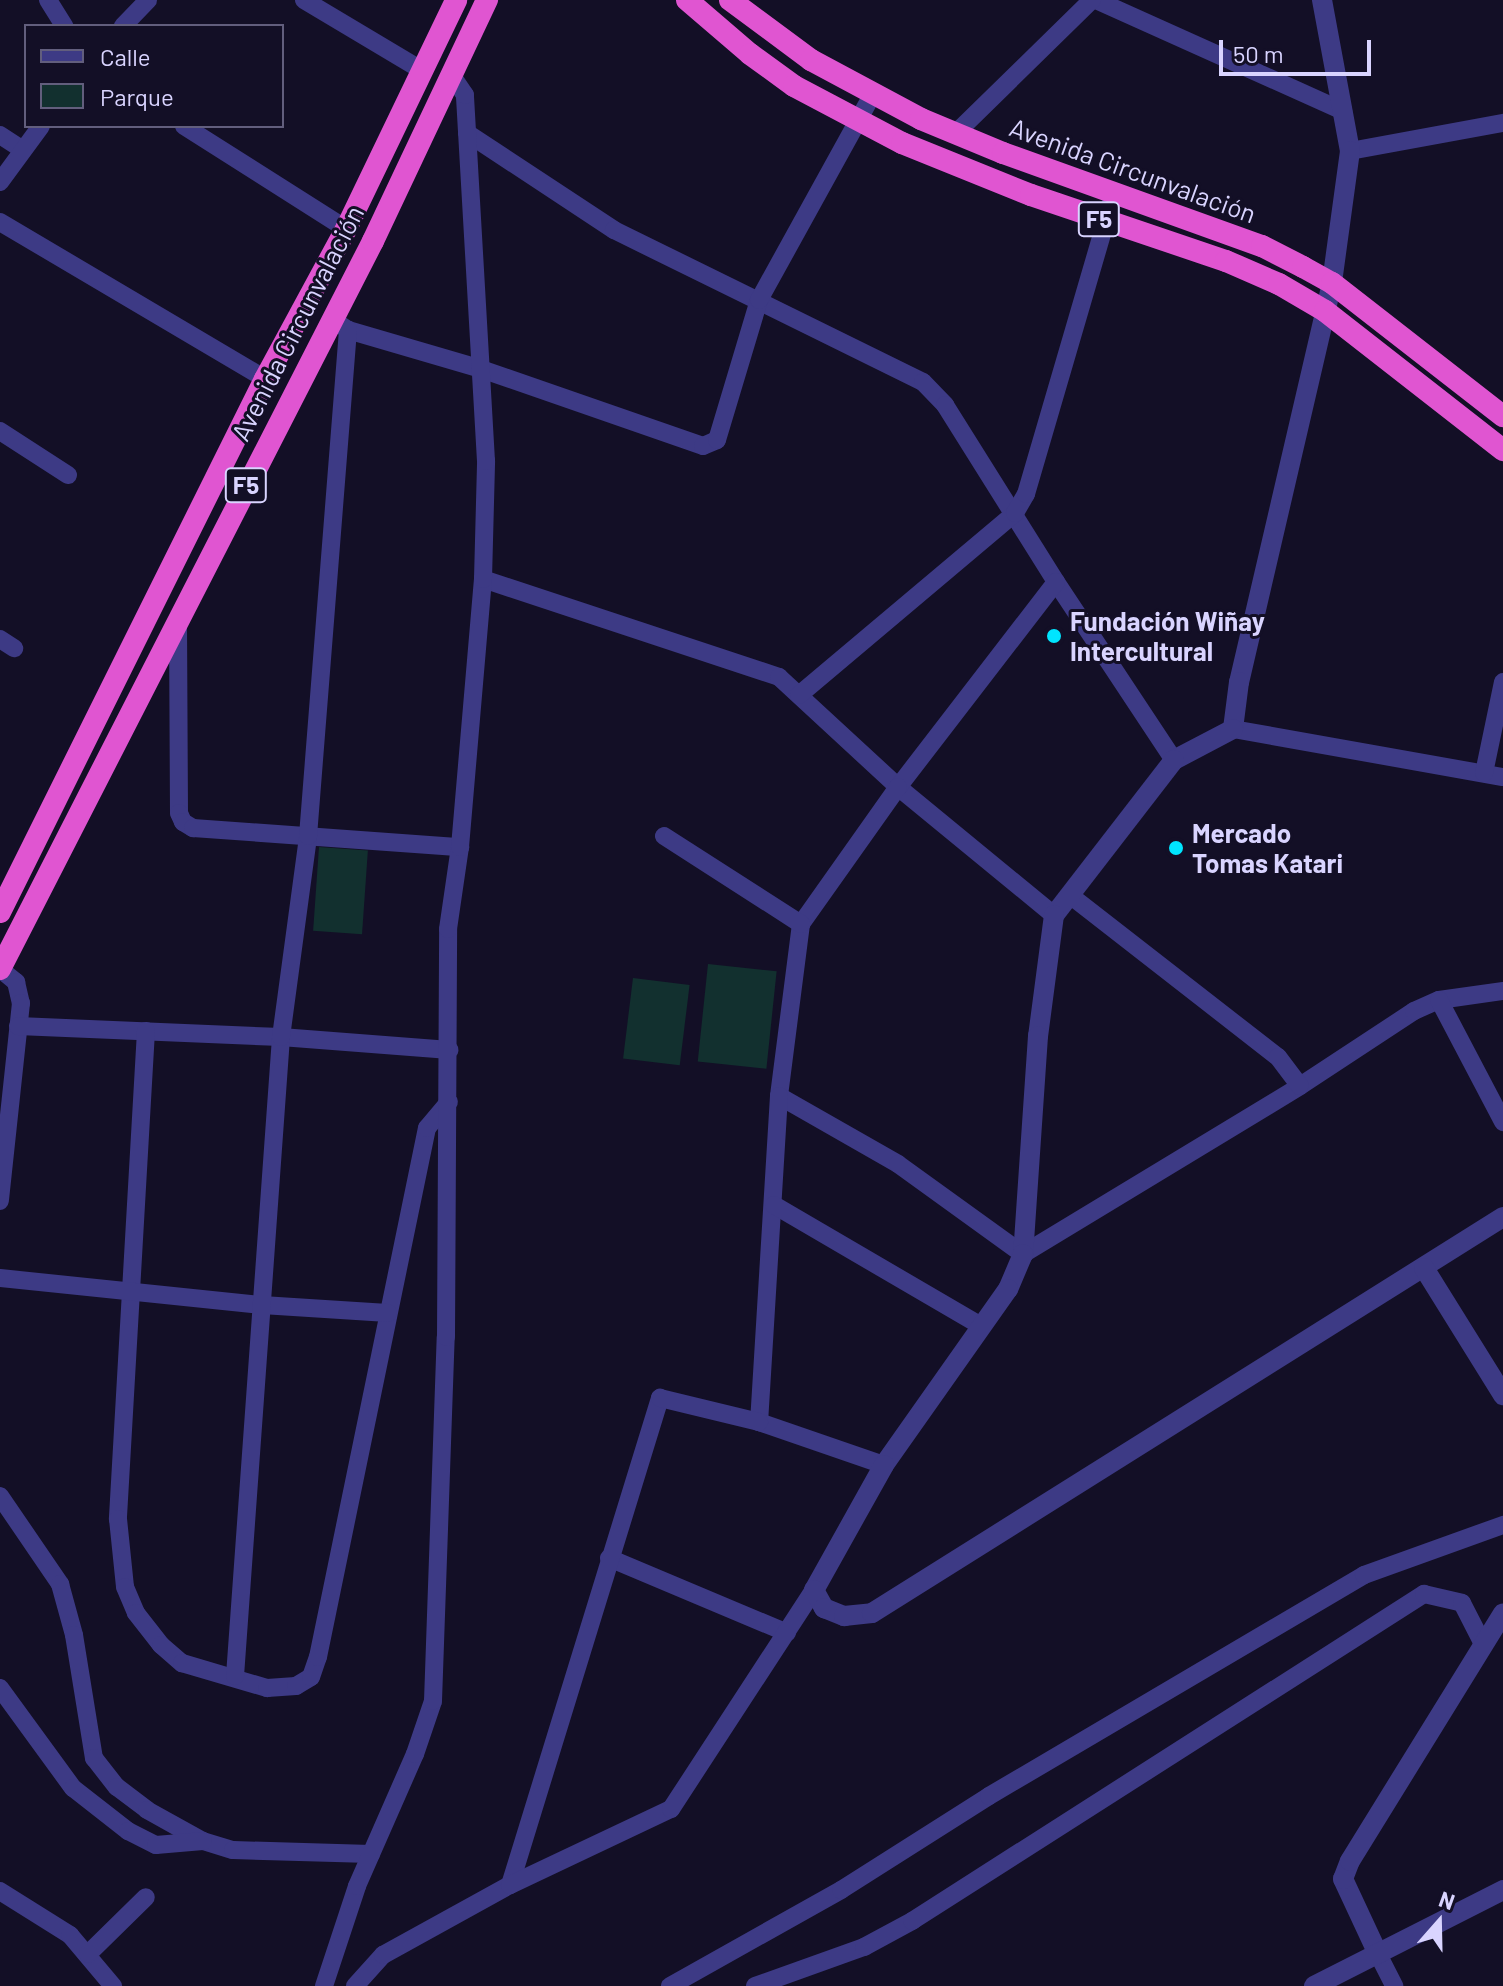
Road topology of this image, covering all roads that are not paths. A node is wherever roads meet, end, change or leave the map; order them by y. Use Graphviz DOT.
graph roads {
  1 [pos="48,0"];
  2 [pos="148,0"];
  3 [pos="304,0"];
  4 [pos="456,0"];
  5 [pos="487,0"];
  6 [pos="687,0"];
  7 [pos="730,0"];
  8 [pos="1094,0"];
  9 [pos="1322,0"];
  10 [pos="63,24"];
  11 [pos="125,24"];
  12 [pos="425,67"];
  13 [pos="451,74"];
  14 [pos="872,95"];
  15 [pos="1343,111"];
  16 [pos="857,120"];
  17 [pos="1503,123"];
  18 [pos="40,128"];
  19 [pos="187,128"];
  20 [pos="467,133"];
  21 [pos="955,134"];
  22 [pos="0,135"];
  23 [pos="23,150"];
  24 [pos="1350,151"];
  25 [pos="0,182"];
  26 [pos="1114,194"];
  27 [pos="1106,221"];
  28 [pos="0,222"];
  29 [pos="346,229"];
  30 [pos="1332,283"];
  31 [pos="759,300"];
  32 [pos="1325,311"];
  33 [pos="340,325"];
  34 [pos="481,369"];
  35 [pos="265,379"];
  36 [pos="1503,416"];
  37 [pos="0,431"];
  38 [pos="1503,450"];
  39 [pos="68,475"];
  40 [pos="1015,513"];
  41 [pos="483,579"];
  42 [pos="1056,582"];
  43 [pos="178,623"];
  44 [pos="138,637"];
  45 [pos="163,654"];
  46 [pos="1503,682"];
  47 [pos="799,695"];
  48 [pos="1233,729"];
  49 [pos="1174,760"];
  50 [pos="1484,773"];
  51 [pos="1503,777"];
  52 [pos="898,787"];
  53 [pos="308,836"];
  54 [pos="664,836"];
  55 [pos="460,847"];
  56 [pos="1071,896"];
  57 [pos="0,912"];
  58 [pos="1054,915"];
  59 [pos="801,924"];
  60 [pos="0,969"];
  61 [pos="1503,991"];
  62 [pos="1439,1000"];
  63 [pos="18,1026"];
  64 [pos="146,1031"];
  65 [pos="281,1037"];
  66 [pos="449,1050"];
  67 [pos="1300,1086"];
  68 [pos="779,1096"];
  69 [pos="449,1102"];
  70 [pos="1503,1122"];
  71 [pos="0,1201"];
  72 [pos="774,1205"];
  73 [pos="1503,1217"];
  74 [pos="1023,1254"];
  75 [pos="1424,1268"];
  76 [pos="0,1278"];
  77 [pos="132,1290"];
  78 [pos="262,1305"];
  79 [pos="388,1313"];
  80 [pos="981,1326"];
  81 [pos="1503,1395"];
  82 [pos="759,1422"];
  83 [pos="884,1465"];
  84 [pos="0,1496"];
  85 [pos="1503,1525"];
  86 [pos="609,1558"];
  87 [pos="814,1590"];
  88 [pos="1503,1613"];
  89 [pos="787,1633"];
  90 [pos="1483,1644"];
  91 [pos="235,1676"];
  92 [pos="0,1688"];
  93 [pos="203,1841"];
  94 [pos="371,1854"];
  95 [pos="510,1885"];
  96 [pos="0,1891"];
  97 [pos="1501,1896"];
  98 [pos="146,1897"];
  99 [pos="88,1954"];
  100 [pos="1378,1954"];
  101 [pos="113,1986"];
  102 [pos="324,1986"];
  103 [pos="355,1986"];
  104 [pos="670,1986"];
  105 [pos="755,1986"];
  106 [pos="1314,1986"];
  107 [pos="1394,1986"];
  1 -- 10 [label="street"];
  2 -- 11 [label="street"];
  3 -- 12 [label="street"];
  4 -- 12 [label="highway, Avenida Circunvalación / F5"];
  5 -- 13 [label="highway, Avenida Circunvalación / F5"];
  6 -- 16 [label="highway, Avenida Circunvalación / F5"];
  7 -- 14 [label="highway, Avenida Circunvalación / F5"];
  8 -- 15 [label="street"];
  8 -- 21 [label="street"];
  9 -- 15 [label="street"];
  12 -- 13 [label="highway"];
  12 -- 29 [label="highway, Avenida Circunvalación / F5"];
  13 -- 20 [label="street"];
  13 -- 33 [label="highway, Avenida Circunvalación / F5"];
  14 -- 16 [label="street"];
  14 -- 21 [label="highway, Avenida Circunvalación / F5"];
  15 -- 24 [label="street"];
  16 -- 27 [label="highway, Avenida Circunvalación / F5"];
  16 -- 31 [label="street"];
  17 -- 24 [label="street"];
  18 -- 23 [label="street"];
  19 -- 29 [label="street"];
  20 -- 31 [label="street"];
  20 -- 34 [label="street"];
  21 -- 26 [label="highway, Avenida Circunvalación / F5"];
  22 -- 23 [label="street"];
  23 -- 25 [label="street"];
  24 -- 30 [label="street"];
  26 -- 27 [label="street"];
  26 -- 30 [label="highway, Avenida Circunvalación / F5"];
  27 -- 32 [label="highway, Avenida Circunvalación / F5"];
  27 -- 40 [label="street"];
  28 -- 35 [label="street"];
  29 -- 35 [label="highway, Avenida Circunvalación / F5"];
  30 -- 32 [label="street"];
  30 -- 36 [label="highway, Avenida Circunvalación / F5"];
  31 -- 34 [label="street"];
  31 -- 40 [label="street"];
  32 -- 38 [label="highway, Avenida Circunvalación / F5"];
  32 -- 48 [label="street"];
  33 -- 34 [label="street"];
  33 -- 43 [label="highway, Avenida Circunvalación / F5"];
  33 -- 53 [label="street"];
  34 -- 41 [label="street"];
  35 -- 44 [label="highway, Avenida Circunvalación / F5"];
  37 -- 39 [label="street"];
  40 -- 42 [label="street"];
  40 -- 47 [label="street"];
  41 -- 47 [label="street"];
  41 -- 55 [label="street"];
  42 -- 49 [label="street"];
  42 -- 52 [label="street"];
  43 -- 45 [label="highway, Avenida Circunvalación / F5"];
  43 -- 53 [label="street"];
  44 -- 45 [label="highway"];
  44 -- 57 [label="highway, Avenida Circunvalación / F5"];
  45 -- 60 [label="highway, Avenida Circunvalación / F5"];
  46 -- 50 [label="street"];
  47 -- 52 [label="street"];
  48 -- 49 [label="street"];
  48 -- 50 [label="street"];
  49 -- 56 [label="street"];
  50 -- 51 [label="street"];
  52 -- 58 [label="street"];
  52 -- 59 [label="street"];
  53 -- 55 [label="street"];
  53 -- 65 [label="street"];
  54 -- 59 [label="street"];
  55 -- 66 [label="street"];
  56 -- 58 [label="street"];
  56 -- 67 [label="street"];
  58 -- 74 [label="street"];
  59 -- 68 [label="street"];
  60 -- 63 [label="street"];
  61 -- 62 [label="street"];
  62 -- 67 [label="street"];
  62 -- 70 [label="street"];
  63 -- 64 [label="street"];
  63 -- 71 [label="street"];
  64 -- 65 [label="street"];
  64 -- 77 [label="street"];
  65 -- 66 [label="street"];
  65 -- 78 [label="street"];
  66 -- 69 [label="street"];
  67 -- 74 [label="street"];
  68 -- 72 [label="street"];
  68 -- 74 [label="street"];
  69 -- 79 [label="street"];
  69 -- 94 [label="street"];
  72 -- 80 [label="street"];
  72 -- 82 [label="street"];
  73 -- 75 [label="street"];
  74 -- 80 [label="street"];
  75 -- 81 [label="street"];
  75 -- 87 [label="street"];
  76 -- 77 [label="street"];
  77 -- 78 [label="street"];
  77 -- 91 [label="street"];
  78 -- 79 [label="street"];
  78 -- 91 [label="street"];
  79 -- 91 [label="street"];
  80 -- 83 [label="street"];
  82 -- 83 [label="street"];
  82 -- 86 [label="street"];
  83 -- 87 [label="street"];
  84 -- 93 [label="street"];
  85 -- 104 [label="street"];
  86 -- 89 [label="street"];
  86 -- 95 [label="street"];
  87 -- 89 [label="street"];
  88 -- 90 [label="street"];
  89 -- 95 [label="street"];
  90 -- 100 [label="street"];
  90 -- 105 [label="street"];
  92 -- 93 [label="street"];
  93 -- 94 [label="street"];
  94 -- 102 [label="street"];
  95 -- 103 [label="street"];
  96 -- 99 [label="street"];
  97 -- 100 [label="street"];
  98 -- 99 [label="street"];
  99 -- 101 [label="street"];
  100 -- 106 [label="street"];
  100 -- 107 [label="street"];
}
